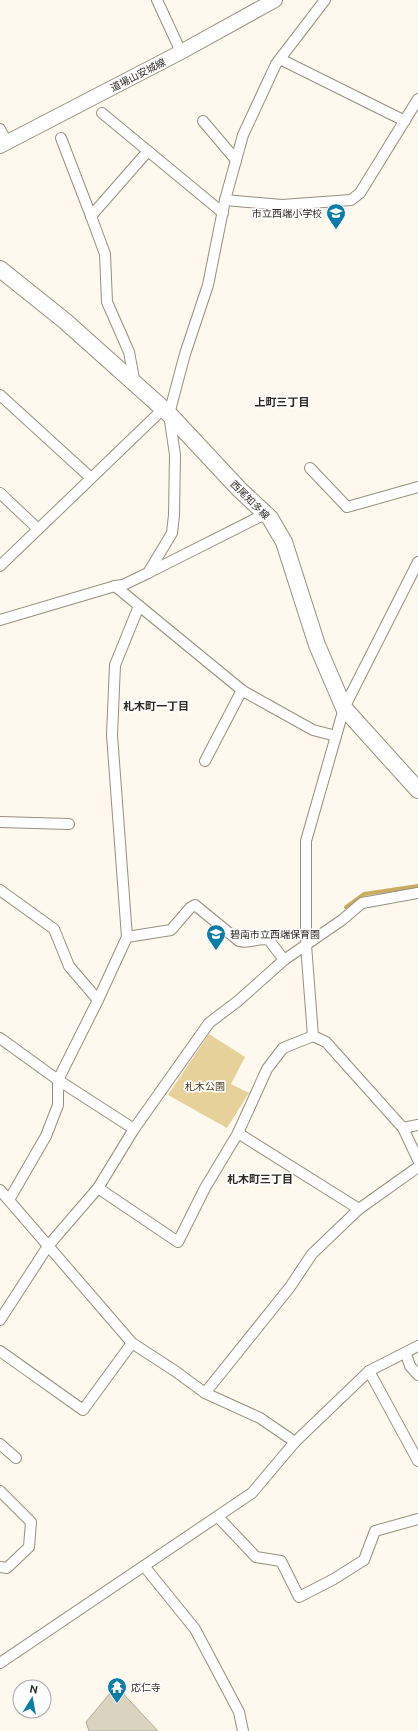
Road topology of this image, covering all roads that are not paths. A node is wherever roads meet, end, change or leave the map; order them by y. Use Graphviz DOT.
graph roads {
  1 [pos="157,0"];
  2 [pos="275,0"];
  3 [pos="325,0"];
  4 [pos="181,52"];
  5 [pos="280,59"];
  6 [pos="418,100"];
  7 [pos="102,113"];
  8 [pos="203,121"];
  9 [pos="405,121"];
  10 [pos="0,129"];
  11 [pos="61,138"];
  12 [pos="4,144"];
  13 [pos="148,151"];
  14 [pos="236,160"];
  15 [pos="225,200"];
  16 [pos="223,213"];
  17 [pos="91,216"];
  18 [pos="0,269"];
  19 [pos="135,384"];
  20 [pos="0,395"];
  21 [pos="166,412"];
  22 [pos="310,468"];
  23 [pos="91,478"];
  24 [pos="418,487"];
  25 [pos="0,493"];
  26 [pos="265,514"];
  27 [pos="38,529"];
  28 [pos="418,562"];
  29 [pos="0,566"];
  30 [pos="148,573"];
  31 [pos="418,584"];
  32 [pos="115,586"];
  33 [pos="407,587"];
  34 [pos="139,606"];
  35 [pos="0,620"];
  36 [pos="242,690"];
  37 [pos="344,708"];
  38 [pos="336,736"];
  39 [pos="205,761"];
  40 [pos="418,790"];
  41 [pos="0,822"];
  42 [pos="69,824"];
  43 [pos="0,890"];
  44 [pos="418,893"];
  45 [pos="127,937"];
  46 [pos="306,944"];
  47 [pos="284,960"];
  48 [pos="98,1000"];
  49 [pos="313,1036"];
  50 [pos="0,1038"];
  51 [pos="58,1080"];
  52 [pos="418,1125"];
  53 [pos="403,1128"];
  54 [pos="134,1129"];
  55 [pos="238,1133"];
  56 [pos="418,1160"];
  57 [pos="418,1167"];
  58 [pos="98,1188"];
  59 [pos="0,1190"];
  60 [pos="9,1200"];
  61 [pos="359,1209"];
  62 [pos="48,1246"];
  63 [pos="0,1320"];
  64 [pos="132,1343"];
  65 [pos="418,1346"];
  66 [pos="0,1351"];
  67 [pos="406,1354"];
  68 [pos="369,1371"];
  69 [pos="418,1375"];
  70 [pos="204,1393"];
  71 [pos="295,1442"];
  72 [pos="0,1444"];
  73 [pos="16,1458"];
  74 [pos="418,1461"];
  75 [pos="0,1491"];
  76 [pos="218,1517"];
  77 [pos="418,1519"];
  78 [pos="144,1566"];
  79 [pos="0,1567"];
  80 [pos="0,1663"];
  81 [pos="243,1731"];
  1 -- 4 [label="street"];
  2 -- 4 [label="main road, 道場山安城線"];
  3 -- 5 [label="street"];
  4 -- 12 [label="main road, 道場山安城線"];
  5 -- 9 [label="street"];
  5 -- 14 [label="street"];
  6 -- 9 [label="street"];
  7 -- 13 [label="street"];
  8 -- 14 [label="street"];
  9 -- 15 [label="street"];
  10 -- 12 [label="street"];
  11 -- 17 [label="street"];
  13 -- 16 [label="street"];
  13 -- 17 [label="street"];
  14 -- 15 [label="street"];
  15 -- 16 [label="street"];
  16 -- 21 [label="street"];
  17 -- 19 [label="street"];
  18 -- 19 [label="main road, 西尾知多線"];
  19 -- 21 [label="main road, 西尾知多線"];
  20 -- 23 [label="street"];
  21 -- 23 [label="street"];
  21 -- 26 [label="main road, 西尾知多線"];
  21 -- 30 [label="street"];
  22 -- 24 [label="street"];
  23 -- 27 [label="street"];
  25 -- 27 [label="street"];
  26 -- 30 [label="street"];
  26 -- 37 [label="main road, 西尾知多線"];
  27 -- 29 [label="street"];
  28 -- 33 [label="street"];
  30 -- 32 [label="street"];
  31 -- 33 [label="street"];
  32 -- 34 [label="street"];
  32 -- 35 [label="street"];
  33 -- 37 [label="street"];
  34 -- 36 [label="street"];
  34 -- 45 [label="street"];
  36 -- 38 [label="street"];
  36 -- 39 [label="street"];
  37 -- 38 [label="street"];
  37 -- 40 [label="main road, 西尾知多線"];
  38 -- 46 [label="street"];
  41 -- 42 [label="street"];
  43 -- 48 [label="street"];
  44 -- 46 [label="street"];
  45 -- 47 [label="street"];
  45 -- 48 [label="street"];
  46 -- 47 [label="street"];
  46 -- 49 [label="street"];
  47 -- 54 [label="street"];
  48 -- 51 [label="street"];
  49 -- 53 [label="street"];
  49 -- 55 [label="street"];
  50 -- 51 [label="street"];
  51 -- 54 [label="street"];
  51 -- 60 [label="street"];
  52 -- 53 [label="street"];
  53 -- 56 [label="street"];
  54 -- 58 [label="street"];
  55 -- 58 [label="street"];
  55 -- 61 [label="street"];
  57 -- 61 [label="street"];
  58 -- 62 [label="street"];
  59 -- 60 [label="street"];
  60 -- 62 [label="street"];
  61 -- 70 [label="street"];
  62 -- 63 [label="street"];
  62 -- 64 [label="street"];
  64 -- 66 [label="street"];
  64 -- 70 [label="street"];
  65 -- 67 [label="street"];
  67 -- 68 [label="street"];
  67 -- 69 [label="street"];
  68 -- 71 [label="street"];
  68 -- 74 [label="street"];
  70 -- 71 [label="street"];
  71 -- 76 [label="street"];
  72 -- 73 [label="street"];
  75 -- 79 [label="street"];
  76 -- 77 [label="street"];
  76 -- 78 [label="street"];
  78 -- 80 [label="street"];
  78 -- 81 [label="street"];
}
